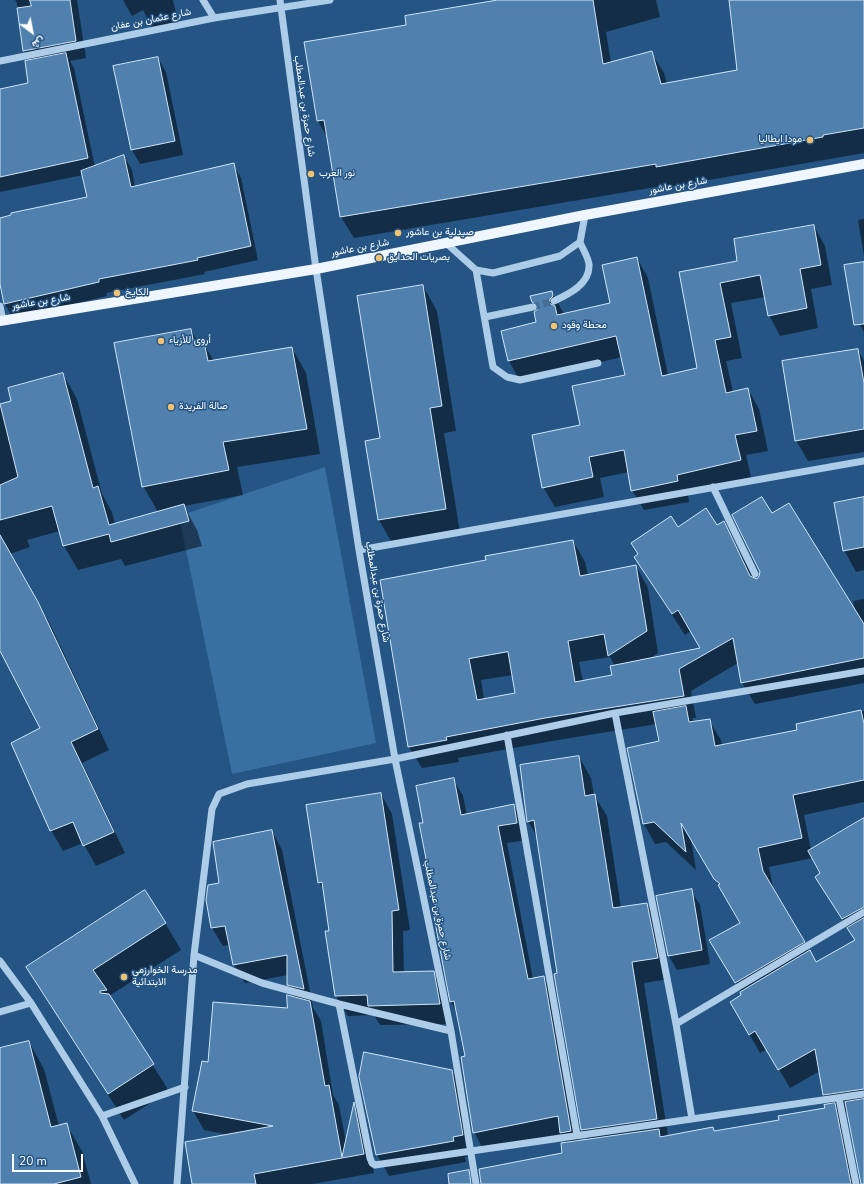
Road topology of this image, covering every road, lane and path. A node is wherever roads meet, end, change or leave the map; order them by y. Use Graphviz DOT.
graph roads {
  1 [pos="203,0"];
  2 [pos="280,0"];
  3 [pos="330,0"];
  4 [pos="281,9"];
  5 [pos="214,18"];
  6 [pos="0,61"];
  7 [pos="864,164"];
  8 [pos="585,215"];
  9 [pos="580,242"];
  10 [pos="446,243"];
  11 [pos="316,269"];
  12 [pos="476,270"];
  13 [pos="554,301"];
  14 [pos="0,306"];
  15 [pos="533,307"];
  16 [pos="485,317"];
  17 [pos="1,321"];
  18 [pos="598,363"];
  19 [pos="864,461"];
  20 [pos="713,487"];
  21 [pos="359,550"];
  22 [pos="755,574"];
  23 [pos="864,671"];
  24 [pos="615,713"];
  25 [pos="507,735"];
  26 [pos="395,759"];
  27 [pos="864,912"];
  28 [pos="194,956"];
  29 [pos="0,961"];
  30 [pos="30,1003"];
  31 [pos="339,1004"];
  32 [pos="0,1012"];
  33 [pos="676,1024"];
  34 [pos="451,1031"];
  35 [pos="185,1086"];
  36 [pos="864,1094"];
  37 [pos="839,1098"];
  38 [pos="102,1116"];
  39 [pos="692,1119"];
  40 [pos="577,1135"];
  41 [pos="471,1151"];
  42 [pos="135,1184"];
  43 [pos="177,1184"];
  44 [pos="476,1184"];
  45 [pos="856,1184"];
  1 -- 5 [label="street"];
  2 -- 4 [label="street, شارع حمزة بن عبدالمطلب"];
  3 -- 4 [label="street, شارع عثمان بن عفان"];
  4 -- 5 [label="street, شارع عثمان بن عفان"];
  4 -- 11 [label="street, شارع حمزة بن عبدالمطلب"];
  5 -- 6 [label="street, شارع عثمان بن عفان"];
  7 -- 8 [label="main road, شارع بن عاشور"];
  8 -- 9 [label="street"];
  8 -- 10 [label="main road, شارع بن عاشور"];
  9 -- 12 [label="street"];
  9 -- 13 [label="street"];
  10 -- 11 [label="main road, شارع بن عاشور"];
  10 -- 12 [label="street"];
  11 -- 17 [label="main road, شارع بن عاشور"];
  11 -- 21 [label="street, شارع حمزة بن عبدالمطلب"];
  12 -- 16 [label="street"];
  14 -- 17 [label="street"];
  15 -- 16 [label="street"];
  16 -- 18 [label="street"];
  19 -- 20 [label="street"];
  20 -- 21 [label="street"];
  20 -- 22 [label="street"];
  21 -- 26 [label="street, شارع حمزة بن عبدالمطلب"];
  23 -- 24 [label="street"];
  24 -- 25 [label="street"];
  24 -- 33 [label="street"];
  25 -- 26 [label="street"];
  25 -- 40 [label="street"];
  26 -- 28 [label="street"];
  26 -- 34 [label="street, شارع حمزة بن عبدالمطلب"];
  27 -- 33 [label="street"];
  28 -- 31 [label="street"];
  28 -- 35 [label="street"];
  29 -- 30 [label="street"];
  30 -- 32 [label="street"];
  30 -- 38 [label="street"];
  31 -- 34 [label="street"];
  31 -- 41 [label="street"];
  33 -- 39 [label="street"];
  34 -- 41 [label="street, شارع حمزة بن عبدالمطلب"];
  35 -- 38 [label="street"];
  35 -- 43 [label="street"];
  36 -- 37 [label="street"];
  37 -- 39 [label="street"];
  37 -- 45 [label="street"];
  38 -- 42 [label="street"];
  39 -- 40 [label="street"];
  40 -- 41 [label="street"];
  41 -- 44 [label="street, شارع حمزة بن عبدالمطلب"];
}
